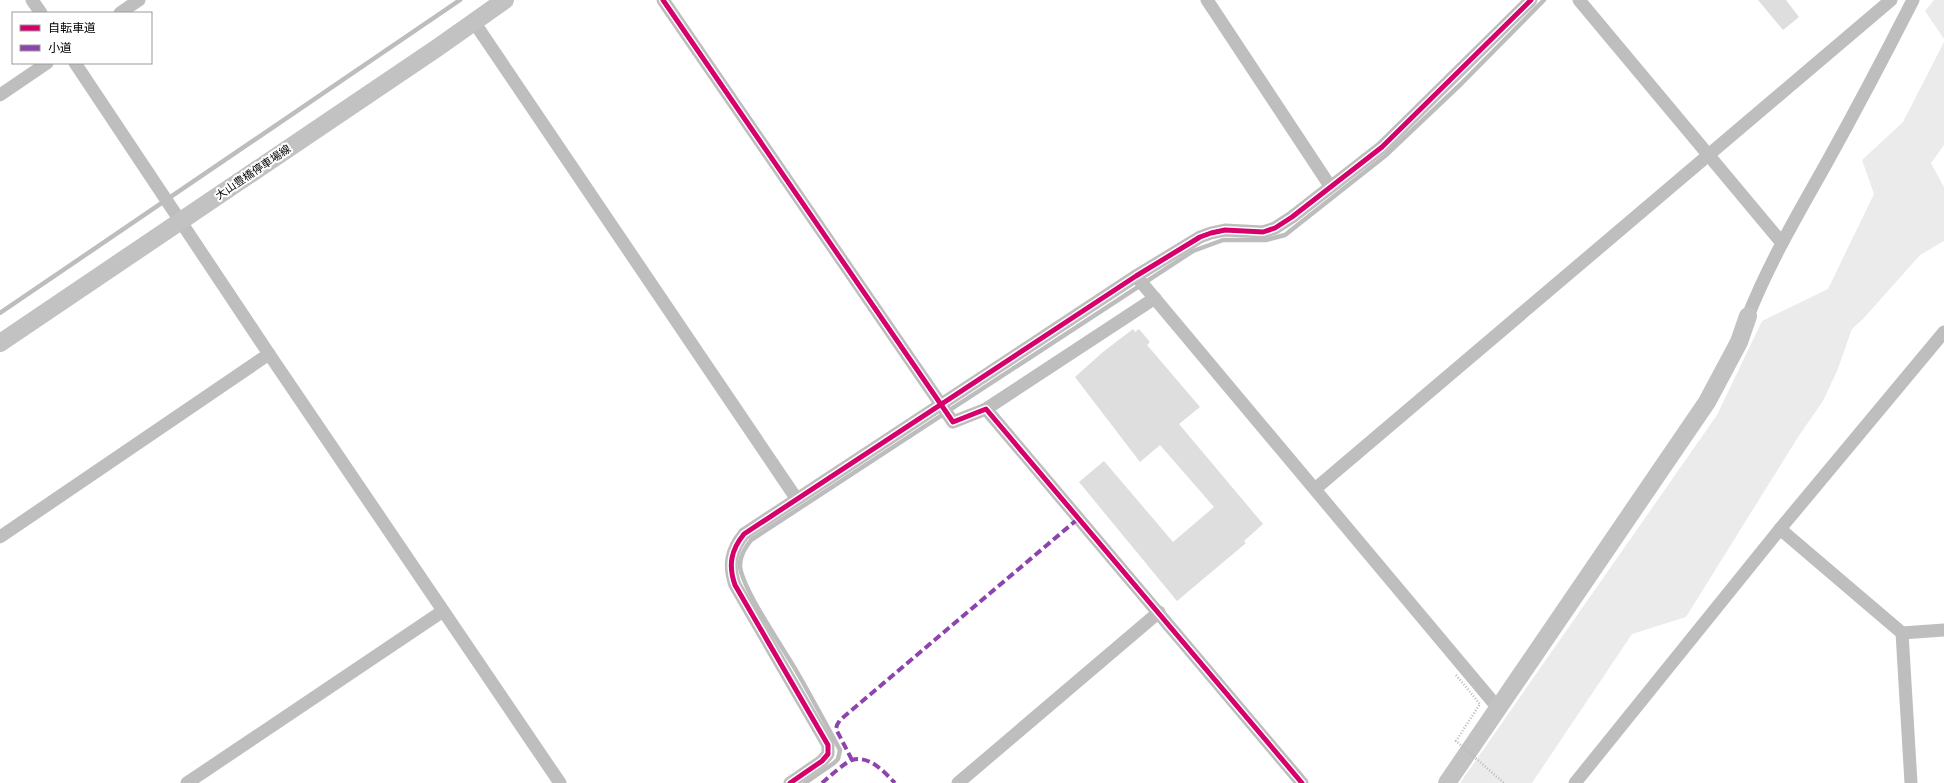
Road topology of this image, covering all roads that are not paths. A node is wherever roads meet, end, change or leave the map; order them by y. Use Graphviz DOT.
graph roads {
  1 [pos="32,0"];
  2 [pos="139,0"];
  3 [pos="505,0"];
  4 [pos="663,0"];
  5 [pos="1207,0"];
  6 [pos="1531,0"];
  7 [pos="1579,0"];
  8 [pos="1891,0"];
  9 [pos="1913,0"];
  10 [pos="40,12"];
  11 [pos="121,12"];
  12 [pos="474,22"];
  13 [pos="46,64"];
  14 [pos="76,64"];
  15 [pos="0,95"];
  16 [pos="1710,155"];
  17 [pos="1330,186"];
  18 [pos="180,221"];
  19 [pos="1782,243"];
  20 [pos="1136,276"];
  21 [pos="1151,294"];
  22 [pos="1748,316"];
  23 [pos="1944,332"];
  24 [pos="0,343"];
  25 [pos="269,354"];
  26 [pos="940,403"];
  27 [pos="986,409"];
  28 [pos="1315,489"];
  29 [pos="796,498"];
  30 [pos="1780,528"];
  31 [pos="0,537"];
  32 [pos="443,611"];
  33 [pos="1160,612"];
  34 [pos="1944,630"];
  35 [pos="1902,633"];
  36 [pos="1498,708"];
  37 [pos="187,783"];
  38 [pos="560,783"];
  39 [pos="790,783"];
  40 [pos="958,783"];
  41 [pos="1302,783"];
  42 [pos="1447,783"];
  43 [pos="1574,783"];
  44 [pos="1911,783"];
  1 -- 10 [label="street"];
  2 -- 11 [label="street"];
  3 -- 12 [label="main road, 大山豊橋停車場線"];
  4 -- 26 [label="street"];
  5 -- 17 [label="street"];
  6 -- 17 [label="street"];
  7 -- 16 [label="street"];
  8 -- 16 [label="street"];
  9 -- 19 [label="street"];
  12 -- 18 [label="main road, 大山豊橋停車場線"];
  12 -- 29 [label="street"];
  13 -- 15 [label="street"];
  14 -- 18 [label="street"];
  16 -- 19 [label="street"];
  16 -- 28 [label="street"];
  17 -- 20 [label="street"];
  18 -- 24 [label="main road, 大山豊橋停車場線"];
  18 -- 25 [label="street"];
  19 -- 22 [label="street"];
  20 -- 21 [label="street"];
  20 -- 26 [label="street"];
  21 -- 27 [label="street"];
  21 -- 28 [label="street"];
  22 -- 36 [label="main road"];
  23 -- 30 [label="street"];
  25 -- 31 [label="street"];
  25 -- 32 [label="street"];
  26 -- 27 [label="street"];
  26 -- 29 [label="street"];
  27 -- 33 [label="street"];
  28 -- 36 [label="street"];
  29 -- 39 [label="street"];
  30 -- 35 [label="street"];
  30 -- 43 [label="street"];
  32 -- 37 [label="street"];
  32 -- 38 [label="street"];
  33 -- 40 [label="street"];
  33 -- 41 [label="street"];
  34 -- 35 [label="street"];
  35 -- 44 [label="street"];
  36 -- 42 [label="main road"];
}
